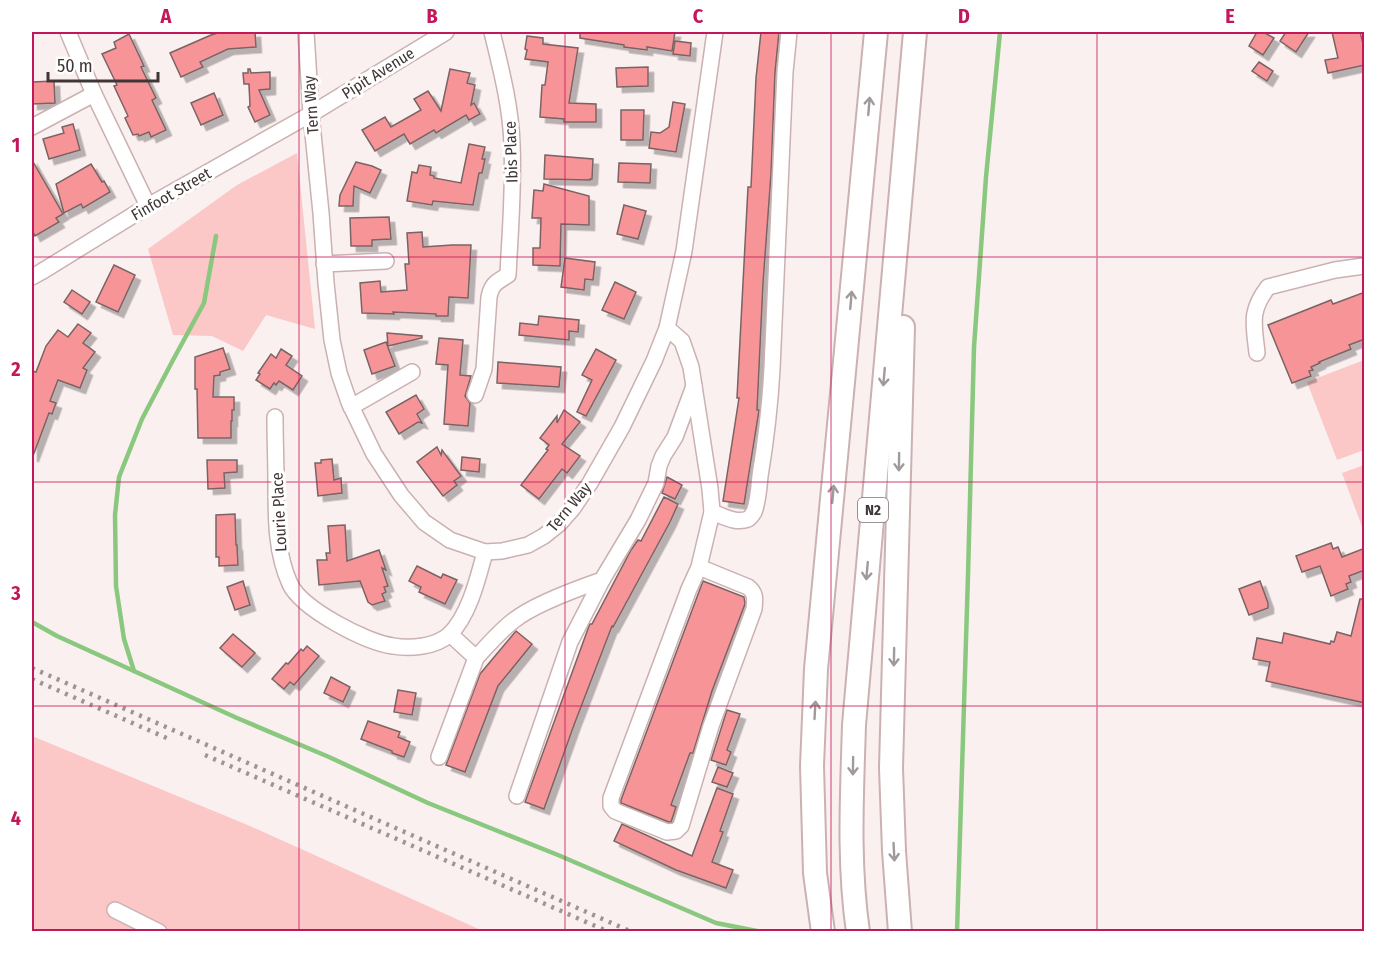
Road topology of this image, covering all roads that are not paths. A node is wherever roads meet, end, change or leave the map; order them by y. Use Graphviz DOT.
graph roads {
  1 [pos="68,32"];
  2 [pos="306,32"];
  3 [pos="446,32"];
  4 [pos="492,32"];
  5 [pos="714,32"];
  6 [pos="789,32"];
  7 [pos="876,32"];
  8 [pos="915,32"];
  9 [pos="910,89"];
  10 [pos="94,94"];
  11 [pos="311,114"];
  12 [pos="32,127"];
  13 [pos="148,206"];
  14 [pos="387,261"];
  15 [pos="324,264"];
  16 [pos="1365,266"];
  17 [pos="32,277"];
  18 [pos="667,328"];
  19 [pos="1257,353"];
  20 [pos="412,372"];
  21 [pos="695,385"];
  22 [pos="475,395"];
  23 [pos="351,407"];
  24 [pos="275,417"];
  25 [pos="712,512"];
  26 [pos="485,552"];
  27 [pos="699,567"];
  28 [pos="602,580"];
  29 [pos="450,634"];
  30 [pos="476,658"];
  31 [pos="439,757"];
  32 [pos="516,796"];
  33 [pos="815,873"];
  34 [pos="115,910"];
  35 [pos="159,932"];
  36 [pos="809,932"];
  37 [pos="823,932"];
  38 [pos="858,932"];
  39 [pos="900,932"];
  1 -- 10 [label="street"];
  2 -- 11 [label="street, Tern Way"];
  3 -- 11 [label="street, Pipit Avenue"];
  4 -- 22 [label="street, Ibis Place"];
  5 -- 18 [label="street, Tern Way"];
  6 -- 25 [label="street"];
  33 -- 7 [label="highway, one-way"];
  8 -- 9 [label="highway, N2"];
  9 -- 38 [label="highway, N2, one-way"];
  9 -- 39 [label="highway, one-way"];
  10 -- 12 [label="street"];
  10 -- 13 [label="street"];
  11 -- 13 [label="street, Finfoot Street"];
  11 -- 15 [label="street, Tern Way"];
  13 -- 17 [label="street, Finfoot Street"];
  14 -- 15 [label="street"];
  15 -- 23 [label="street, Tern Way"];
  16 -- 19 [label="street"];
  18 -- 21 [label="street"];
  18 -- 26 [label="street, Tern Way"];
  20 -- 23 [label="street"];
  21 -- 25 [label="street"];
  21 -- 28 [label="street"];
  23 -- 26 [label="street, Tern Way"];
  24 -- 29 [label="street, Lourie Place"];
  25 -- 27 [label="street"];
  26 -- 29 [label="street"];
  27 -- 27 [label="street"];
  28 -- 30 [label="street"];
  28 -- 32 [label="street"];
  29 -- 30 [label="street"];
  30 -- 31 [label="street"];
  33 -- 36 [label="highway"];
  33 -- 37 [label="highway"];
  34 -- 35 [label="street"];
}
